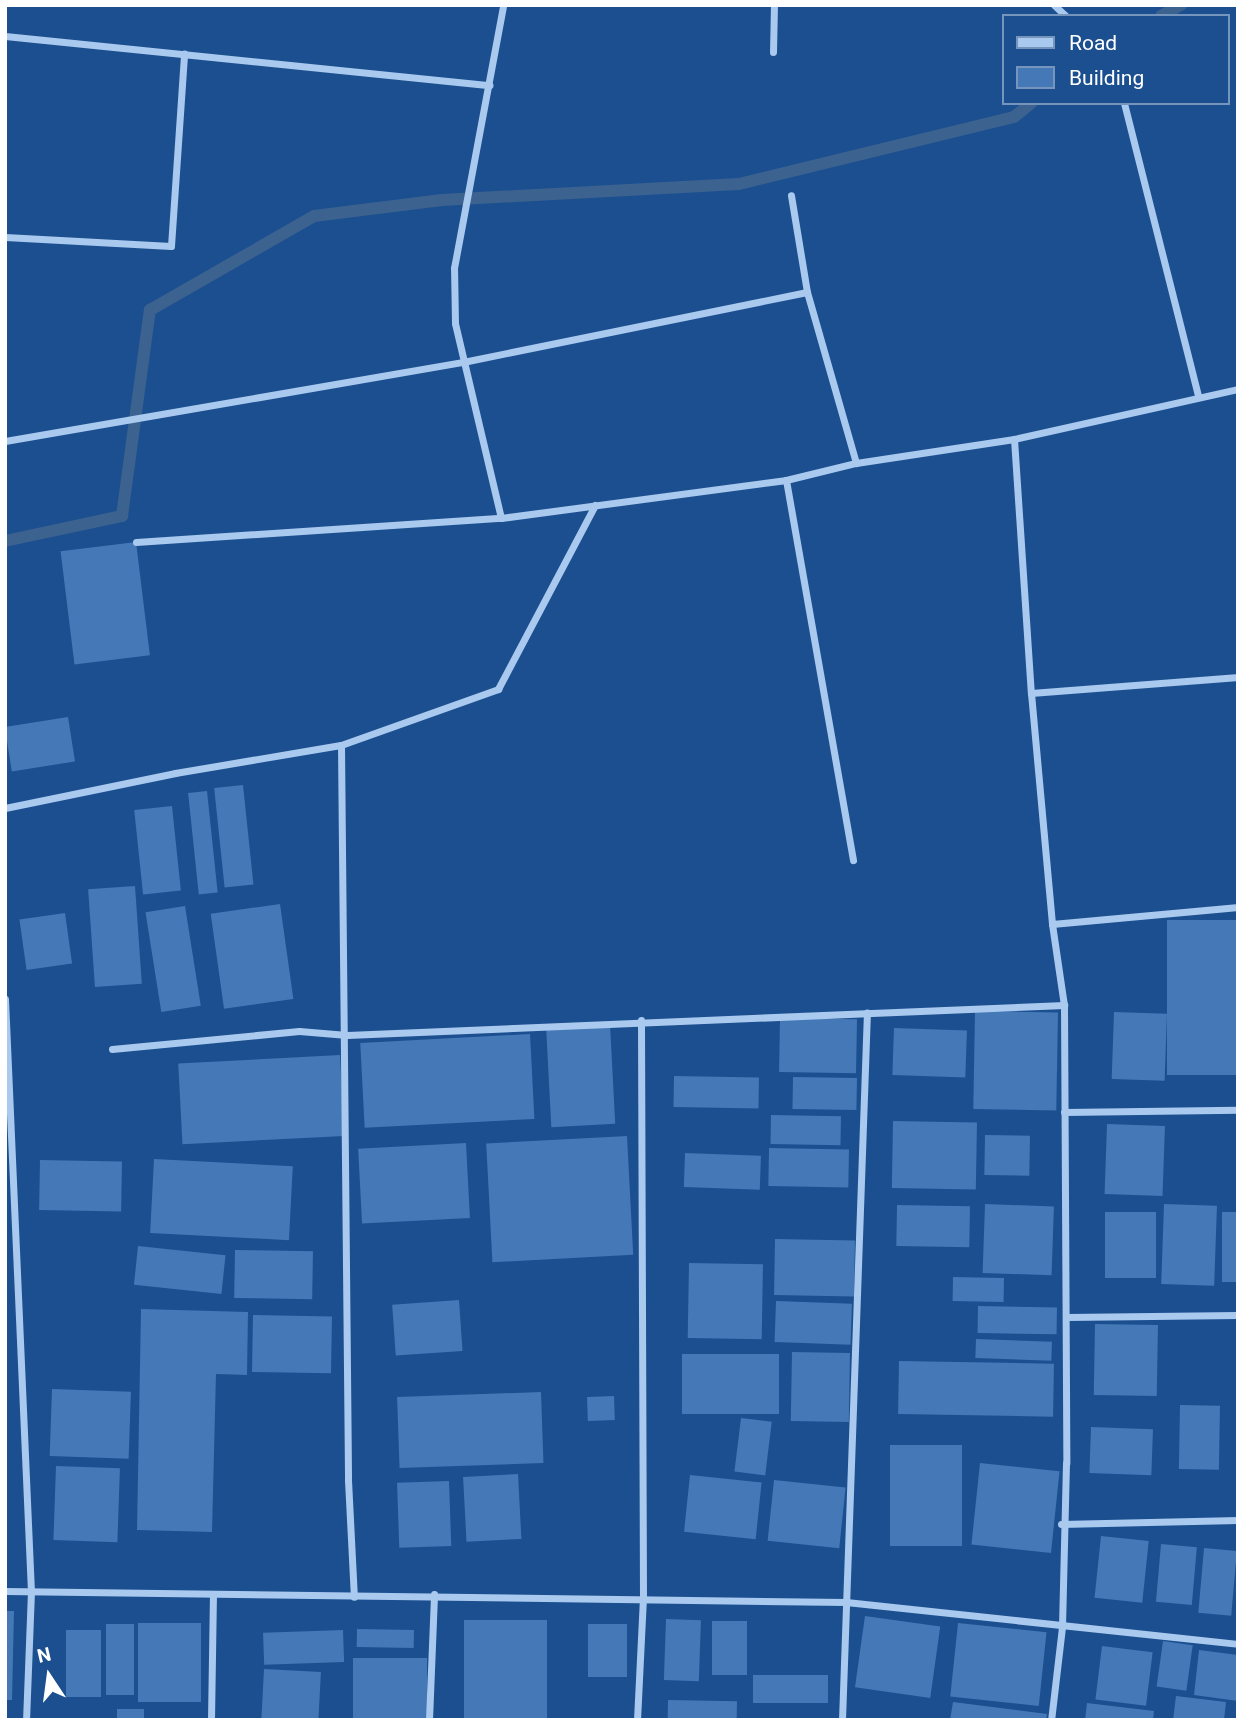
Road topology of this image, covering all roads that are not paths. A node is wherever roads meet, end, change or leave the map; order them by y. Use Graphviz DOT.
graph roads {
  1 [pos="503,5"];
  2 [pos="774,5"];
  3 [pos="5,36"];
  4 [pos="773,52"];
  5 [pos="184,53"];
  6 [pos="490,85"];
  7 [pos="1125,105"];
  8 [pos="791,195"];
  9 [pos="5,237"];
  10 [pos="807,292"];
  11 [pos="463,362"];
  12 [pos="1238,388"];
  13 [pos="1198,395"];
  14 [pos="1014,439"];
  15 [pos="5,441"];
  16 [pos="856,463"];
  17 [pos="786,480"];
  18 [pos="595,505"];
  19 [pos="501,518"];
  20 [pos="136,542"];
  21 [pos="1238,677"];
  22 [pos="1031,693"];
  23 [pos="341,746"];
  24 [pos="5,808"];
  25 [pos="853,860"];
  26 [pos="1238,907"];
  27 [pos="1052,924"];
  28 [pos="5,999"];
  29 [pos="1064,1004"];
  30 [pos="867,1012"];
  31 [pos="641,1020"];
  32 [pos="347,1035"];
  33 [pos="112,1049"];
  34 [pos="1238,1110"];
  35 [pos="1064,1112"];
  36 [pos="1238,1315"];
  37 [pos="1066,1317"];
  38 [pos="1238,1520"];
  39 [pos="1061,1524"];
  40 [pos="5,1591"];
  41 [pos="31,1591"];
  42 [pos="434,1594"];
  43 [pos="213,1596"];
  44 [pos="354,1597"];
  45 [pos="643,1597"];
  46 [pos="846,1602"];
  47 [pos="1062,1627"];
  48 [pos="1238,1644"];
  49 [pos="26,1720"];
  50 [pos="211,1720"];
  51 [pos="429,1720"];
  52 [pos="637,1720"];
  53 [pos="842,1720"];
  54 [pos="1051,1720"];
  1 -- 6 [label="street"];
  2 -- 4 [label="street"];
  3 -- 5 [label="street"];
  5 -- 6 [label="street"];
  5 -- 9 [label="street"];
  6 -- 11 [label="street"];
  7 -- 13 [label="street"];
  8 -- 10 [label="street"];
  10 -- 11 [label="street"];
  10 -- 16 [label="street"];
  11 -- 15 [label="street"];
  11 -- 19 [label="street"];
  12 -- 13 [label="street"];
  13 -- 14 [label="street"];
  14 -- 16 [label="street"];
  14 -- 22 [label="street"];
  16 -- 17 [label="street"];
  17 -- 18 [label="street"];
  17 -- 25 [label="street"];
  18 -- 19 [label="street"];
  18 -- 23 [label="street"];
  19 -- 20 [label="street"];
  21 -- 22 [label="street"];
  22 -- 27 [label="street"];
  23 -- 24 [label="street"];
  23 -- 32 [label="street"];
  26 -- 27 [label="street"];
  27 -- 29 [label="street"];
  28 -- 41 [label="street"];
  29 -- 30 [label="street"];
  29 -- 35 [label="street"];
  30 -- 31 [label="street"];
  30 -- 46 [label="street"];
  31 -- 32 [label="street"];
  31 -- 45 [label="street"];
  32 -- 33 [label="street"];
  32 -- 44 [label="street"];
  34 -- 35 [label="street"];
  35 -- 37 [label="street"];
  36 -- 37 [label="street"];
  37 -- 39 [label="street"];
  38 -- 39 [label="street"];
  39 -- 47 [label="street"];
  40 -- 41 [label="street"];
  41 -- 43 [label="street"];
  41 -- 49 [label="street"];
  42 -- 44 [label="street"];
  42 -- 45 [label="street"];
  42 -- 51 [label="street"];
  43 -- 44 [label="street"];
  43 -- 50 [label="street"];
  45 -- 46 [label="street"];
  45 -- 52 [label="street"];
  46 -- 47 [label="street"];
  46 -- 53 [label="street"];
  47 -- 48 [label="street"];
  47 -- 54 [label="street"];
}
